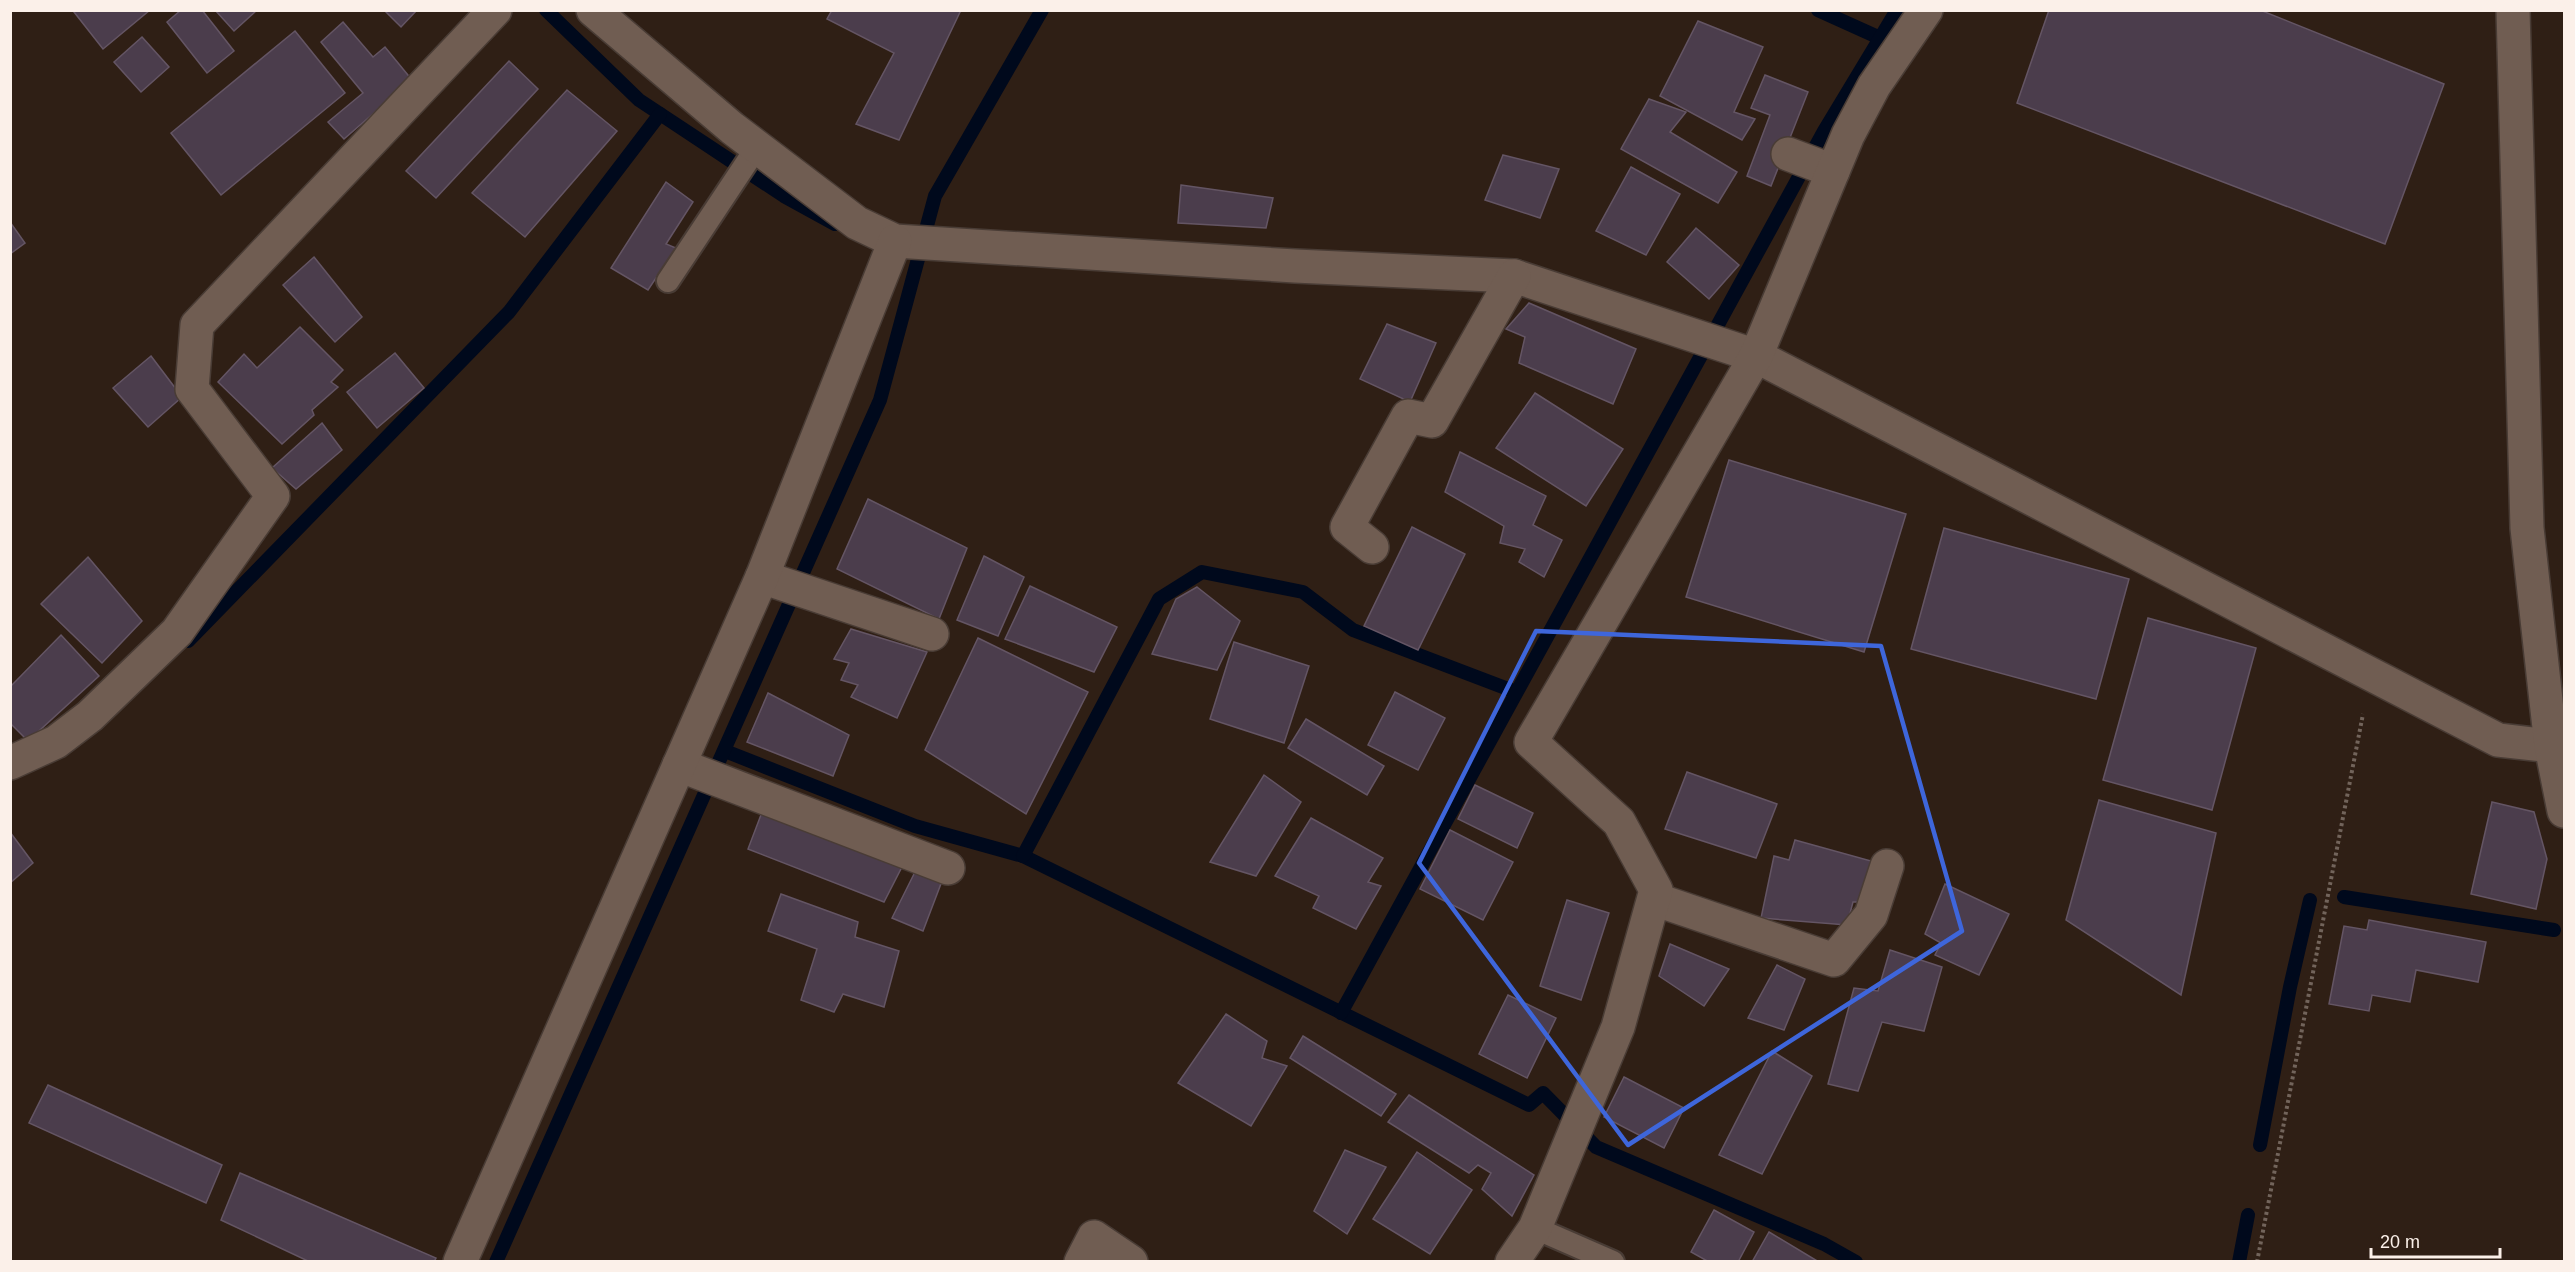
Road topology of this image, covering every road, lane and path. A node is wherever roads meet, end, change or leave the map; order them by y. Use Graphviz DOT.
graph roads {
  1 [pos="495,10"];
  2 [pos="593,10"];
  3 [pos="1926,10"];
  4 [pos="2513,10"];
  5 [pos="757,147"];
  6 [pos="1788,154"];
  7 [pos="1833,171"];
  8 [pos="890,252"];
  9 [pos="1514,276"];
  10 [pos="668,281"];
  11 [pos="1744,352"];
  12 [pos="1372,547"];
  13 [pos="762,577"];
  14 [pos="932,634"];
  15 [pos="2371,676"];
  16 [pos="2551,746"];
  17 [pos="10,763"];
  18 [pos="679,765"];
  19 [pos="2565,811"];
  20 [pos="1887,866"];
  21 [pos="948,868"];
  22 [pos="1654,899"];
  23 [pos="1535,1228"];
  24 [pos="460,1262"];
  25 [pos="1081,1262"];
  26 [pos="1131,1262"];
  27 [pos="1512,1262"];
  28 [pos="1613,1262"];
  29 [pos="2257,1262"];
  1 -- 17 [label="street"];
  2 -- 5 [label="street"];
  3 -- 7 [label="street"];
  4 -- 16 [label="street"];
  5 -- 8 [label="street"];
  5 -- 10 [label="lane"];
  6 -- 7 [label="street"];
  7 -- 11 [label="street"];
  8 -- 9 [label="street"];
  8 -- 13 [label="street"];
  9 -- 11 [label="street"];
  9 -- 12 [label="street"];
  11 -- 15 [label="street"];
  11 -- 22 [label="street"];
  13 -- 14 [label="street"];
  13 -- 18 [label="street"];
  15 -- 16 [label="street"];
  15 -- 29 [label="path"];
  16 -- 19 [label="street"];
  18 -- 21 [label="street"];
  18 -- 24 [label="street"];
  20 -- 22 [label="street"];
  22 -- 23 [label="street"];
  23 -- 27 [label="street"];
  23 -- 28 [label="lane"];
  25 -- 26 [label="street"];
}
